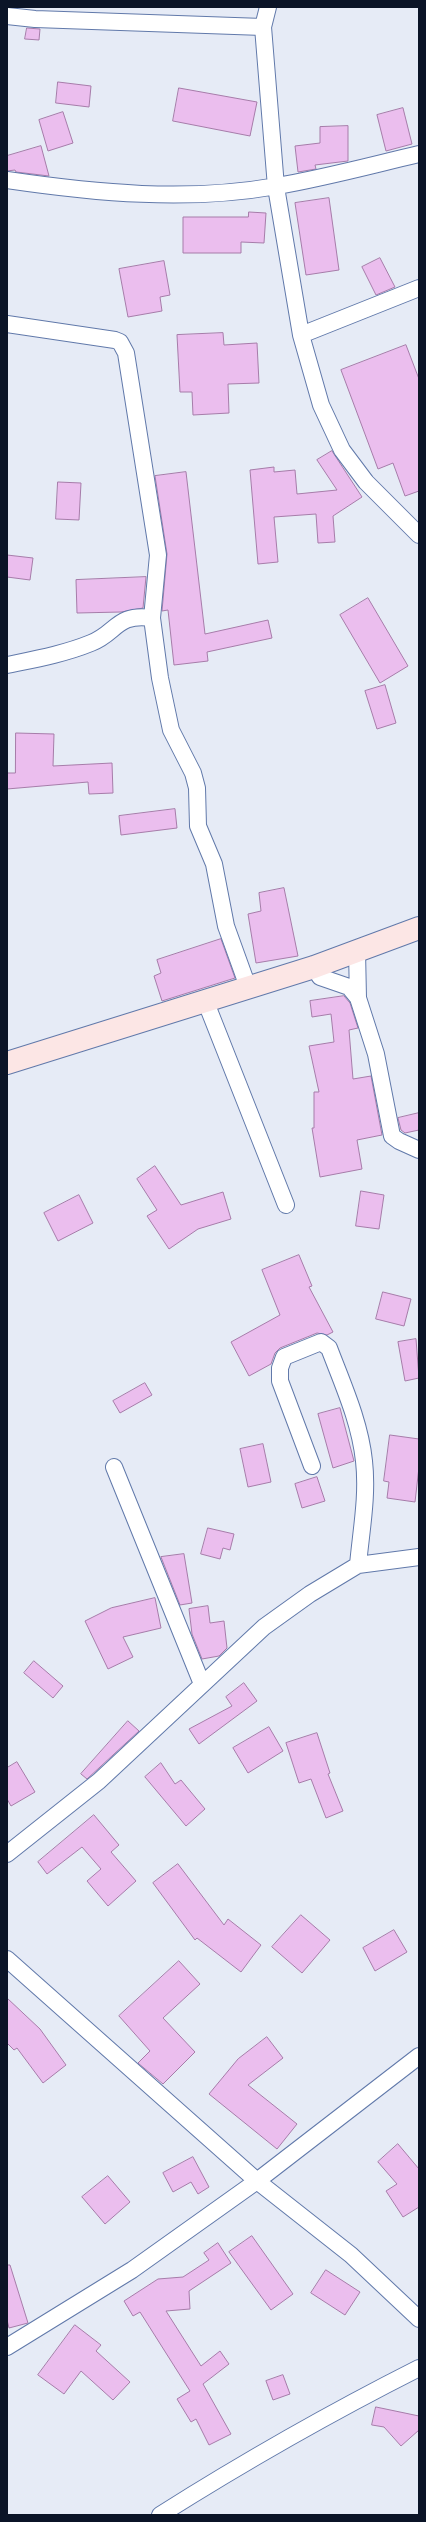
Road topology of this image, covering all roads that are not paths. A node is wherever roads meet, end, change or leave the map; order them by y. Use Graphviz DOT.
graph roads {
  1 [pos="268,7"];
  2 [pos="7,16"];
  3 [pos="263,27"];
  4 [pos="419,154"];
  5 [pos="7,180"];
  6 [pos="276,187"];
  7 [pos="419,288"];
  8 [pos="7,324"];
  9 [pos="301,334"];
  10 [pos="419,535"];
  11 [pos="152,618"];
  12 [pos="7,665"];
  13 [pos="419,928"];
  14 [pos="357,951"];
  15 [pos="314,968"];
  16 [pos="248,987"];
  17 [pos="358,998"];
  18 [pos="205,1000"];
  19 [pos="7,1063"];
  20 [pos="419,1150"];
  21 [pos="286,1205"];
  22 [pos="312,1466"];
  23 [pos="114,1467"];
  24 [pos="419,1557"];
  25 [pos="358,1565"];
  26 [pos="202,1684"];
  27 [pos="7,1854"];
  28 [pos="7,1959"];
  29 [pos="419,2056"];
  30 [pos="257,2181"];
  31 [pos="419,2319"];
  32 [pos="7,2347"];
  33 [pos="419,2368"];
  34 [pos="160,2515"];
  1 -- 3 [label="street"];
  2 -- 3 [label="street"];
  3 -- 6 [label="street"];
  4 -- 6 [label="street"];
  5 -- 6 [label="street"];
  6 -- 9 [label="street"];
  7 -- 9 [label="street"];
  8 -- 11 [label="street"];
  9 -- 10 [label="street"];
  11 -- 12 [label="street"];
  11 -- 16 [label="street"];
  13 -- 14 [label="street"];
  14 -- 15 [label="street"];
  14 -- 17 [label="street"];
  15 -- 16 [label="street"];
  15 -- 17 [label="street"];
  16 -- 18 [label="street"];
  17 -- 20 [label="street"];
  18 -- 19 [label="street"];
  18 -- 21 [label="street"];
  22 -- 25 [label="street"];
  23 -- 26 [label="street"];
  24 -- 25 [label="street"];
  25 -- 26 [label="street"];
  26 -- 27 [label="street"];
  28 -- 30 [label="street"];
  29 -- 30 [label="street"];
  30 -- 31 [label="street"];
  30 -- 32 [label="street"];
  33 -- 34 [label="street"];
}
